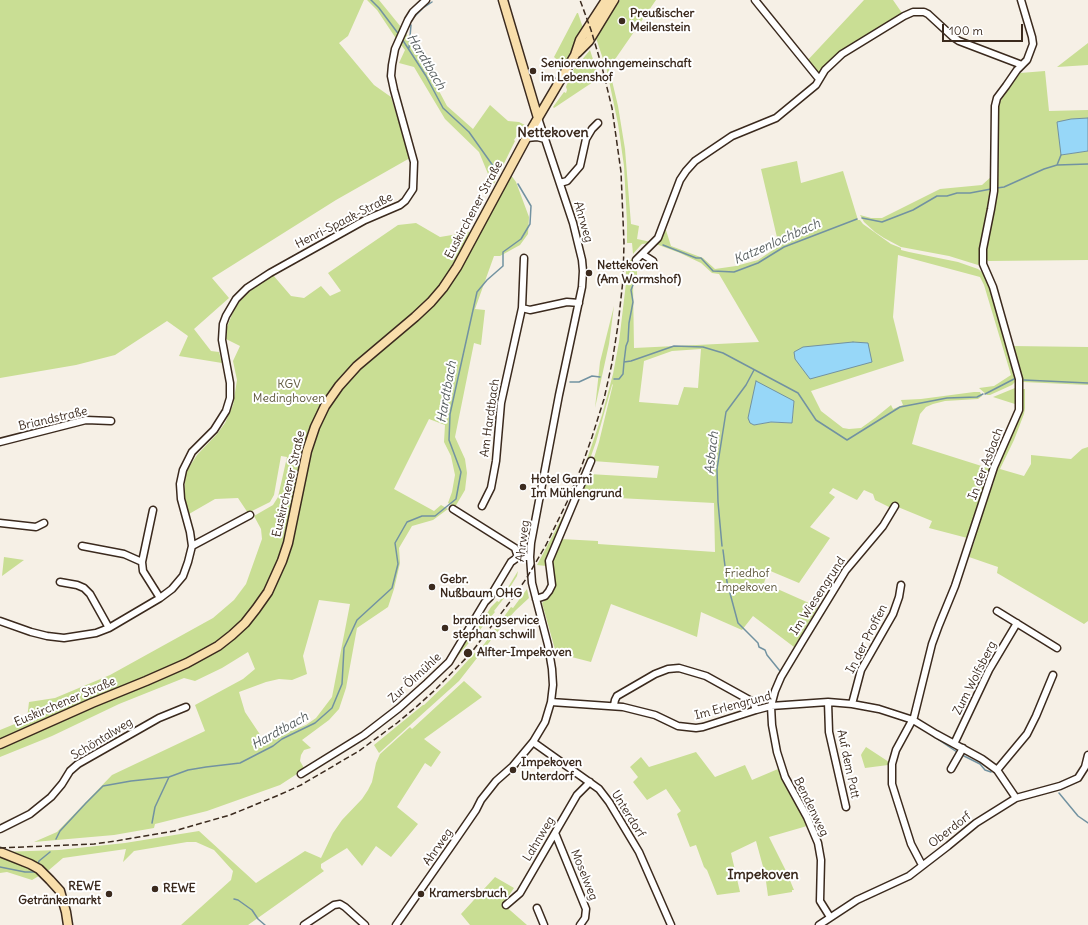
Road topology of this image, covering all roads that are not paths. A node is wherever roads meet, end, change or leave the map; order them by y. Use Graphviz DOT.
graph roads {
  1 [pos="426,0"];
  2 [pos="503,0"];
  3 [pos="606,0"];
  4 [pos="614,0"];
  5 [pos="755,0"];
  6 [pos="1022,0"];
  7 [pos="575,55"];
  8 [pos="1022,65"];
  9 [pos="819,79"];
  10 [pos="533,101"];
  11 [pos="547,103"];
  12 [pos="538,118"];
  13 [pos="598,123"];
  14 [pos="528,136"];
  15 [pos="545,139"];
  16 [pos="560,183"];
  17 [pos="642,254"];
  18 [pos="524,258"];
  19 [pos="636,260"];
  20 [pos="653,261"];
  21 [pos="578,303"];
  22 [pos="522,308"];
  23 [pos="111,421"];
  24 [pos="0,442"];
  25 [pos="591,461"];
  26 [pos="482,506"];
  27 [pos="895,506"];
  28 [pos="453,509"];
  29 [pos="153,510"];
  30 [pos="250,515"];
  31 [pos="0,523"];
  32 [pos="44,523"];
  33 [pos="82,546"];
  34 [pos="192,546"];
  35 [pos="518,557"];
  36 [pos="530,557"];
  37 [pos="142,562"];
  38 [pos="60,582"];
  39 [pos="901,585"];
  40 [pos="160,598"];
  41 [pos="536,599"];
  42 [pos="997,611"];
  43 [pos="0,621"];
  44 [pos="1017,623"];
  45 [pos="109,628"];
  46 [pos="1057,648"];
  47 [pos="1053,675"];
  48 [pos="551,702"];
  49 [pos="828,702"];
  50 [pos="852,704"];
  51 [pos="614,705"];
  52 [pos="771,706"];
  53 [pos="186,707"];
  54 [pos="756,710"];
  55 [pos="913,720"];
  56 [pos="533,742"];
  57 [pos="0,744"];
  58 [pos="954,744"];
  59 [pos="963,748"];
  60 [pos="1088,755"];
  61 [pos="951,769"];
  62 [pos="997,770"];
  63 [pos="301,774"];
  64 [pos="590,782"];
  65 [pos="1016,798"];
  66 [pos="846,807"];
  67 [pos="0,829"];
  68 [pos="555,833"];
  69 [pos="0,852"];
  70 [pos="922,865"];
  71 [pos="506,905"];
  72 [pos="536,908"];
  73 [pos="830,917"];
  74 [pos="68,925"];
  75 [pos="304,925"];
  76 [pos="365,925"];
  77 [pos="396,925"];
  78 [pos="544,925"];
  79 [pos="580,925"];
  80 [pos="671,925"];
  81 [pos="819,925"];
  1 -- 34 [label="street, Henri-Spaak-Straße"];
  2 -- 10 [label="main road"];
  3 -- 7 [label="main road, Euskirchener Straße"];
  4 -- 7 [label="main road, Euskirchener Straße"];
  5 -- 9 [label="street"];
  6 -- 8 [label="street, In der Asbach"];
  7 -- 11 [label="main road, Euskirchener Straße"];
  8 -- 9 [label="street"];
  8 -- 55 [label="street, In der Asbach"];
  9 -- 17 [label="street"];
  10 -- 11 [label="main road"];
  10 -- 12 [label="main road"];
  10 -- 14 [label="main road"];
  11 -- 12 [label="main road, Euskirchener Straße"];
  12 -- 14 [label="main road, Euskirchener Straße"];
  12 -- 15 [label="street, Ahrweg"];
  13 -- 16 [label="street"];
  14 -- 15 [label="street"];
  14 -- 57 [label="main road, Euskirchener Straße"];
  15 -- 16 [label="street, Ahrweg"];
  16 -- 21 [label="street, Ahrweg"];
  17 -- 19 [label="street"];
  17 -- 20 [label="street"];
  18 -- 22 [label="street, Am Hardtbach"];
  21 -- 22 [label="street"];
  21 -- 36 [label="street, Ahrweg"];
  22 -- 26 [label="street, Am Hardtbach"];
  23 -- 24 [label="street, Briandstraße"];
  25 -- 41 [label="street"];
  27 -- 52 [label="street, Im Wiesengrund"];
  28 -- 35 [label="street"];
  29 -- 37 [label="street"];
  30 -- 34 [label="street"];
  31 -- 32 [label="street"];
  33 -- 37 [label="street"];
  34 -- 40 [label="street, Henri-Spaak-Straße"];
  35 -- 36 [label="street"];
  35 -- 63 [label="street, Zur Ölmühle"];
  36 -- 41 [label="street, Ahrweg"];
  37 -- 40 [label="street"];
  38 -- 45 [label="street"];
  39 -- 50 [label="street, In der Proffen"];
  40 -- 45 [label="street, Henri-Spaak-Straße"];
  41 -- 48 [label="street, Ahrweg"];
  42 -- 44 [label="street"];
  43 -- 45 [label="street, Henri-Spaak-Straße"];
  44 -- 46 [label="street"];
  44 -- 58 [label="street, Zum Wolfsberg"];
  47 -- 62 [label="street"];
  48 -- 51 [label="street, Im Erlengrund"];
  48 -- 56 [label="street, Ahrweg"];
  49 -- 50 [label="street, Im Erlengrund"];
  49 -- 52 [label="street, Im Erlengrund"];
  49 -- 66 [label="street, Auf dem Patt"];
  50 -- 55 [label="street, Im Erlengrund"];
  51 -- 54 [label="street, Im Erlengrund"];
  51 -- 54 [label="street"];
  52 -- 54 [label="street, Im Erlengrund"];
  52 -- 73 [label="street, Bendenweg"];
  53 -- 67 [label="street, Schöntalweg"];
  55 -- 58 [label="street, Im Erlengrund"];
  55 -- 70 [label="street, In der Asbach"];
  56 -- 64 [label="street, Unterdorf"];
  56 -- 77 [label="street, Ahrweg"];
  58 -- 59 [label="street, Im Erlengrund"];
  59 -- 61 [label="street"];
  59 -- 62 [label="street, Im Erlengrund"];
  60 -- 65 [label="street, Oberdorf"];
  62 -- 65 [label="street, Im Erlengrund"];
  64 -- 68 [label="street, Lahnweg"];
  64 -- 80 [label="street, Unterdorf"];
  65 -- 70 [label="street, Oberdorf"];
  68 -- 71 [label="street, Lahnweg"];
  68 -- 79 [label="street, Moselweg"];
  69 -- 74 [label="main road"];
  70 -- 73 [label="street, Oberdorf"];
  72 -- 78 [label="street"];
  73 -- 81 [label="street, Oberdorf"];
  75 -- 76 [label="street"];
}
